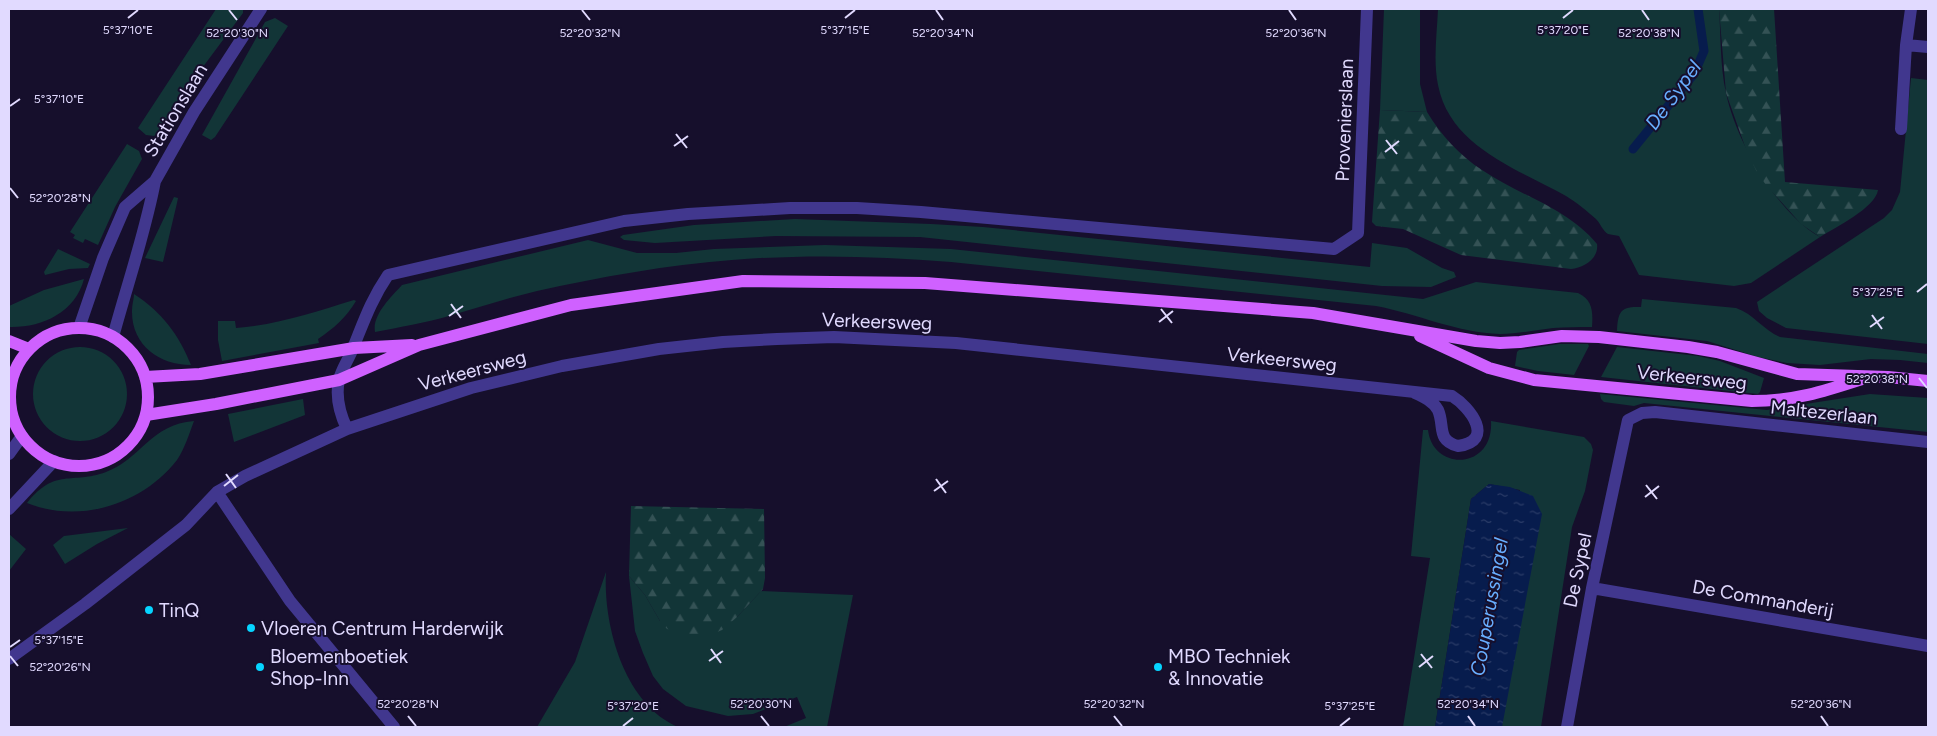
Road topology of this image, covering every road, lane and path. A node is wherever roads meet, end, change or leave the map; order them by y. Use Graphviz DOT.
graph roads {
  1 [pos="261,9"];
  2 [pos="1367,9"];
  3 [pos="1911,9"];
  4 [pos="1906,45"];
  5 [pos="1928,48"];
  6 [pos="1901,129"];
  7 [pos="155,181"];
  8 [pos="1399,326"];
  9 [pos="79,328"];
  10 [pos="113,337"];
  11 [pos="9,341"];
  12 [pos="419,345"];
  13 [pos="354,348"];
  14 [pos="29,349"];
  15 [pos="1869,376"];
  16 [pos="145,377"];
  17 [pos="339,380"];
  18 [pos="1928,381"];
  19 [pos="10,383"];
  20 [pos="1415,393"];
  21 [pos="146,414"];
  22 [pos="1628,420"];
  23 [pos="347,430"];
  24 [pos="22,436"];
  25 [pos="1928,442"];
  26 [pos="9,454"];
  27 [pos="54,461"];
  28 [pos="217,492"];
  29 [pos="9,509"];
  30 [pos="1592,588"];
  31 [pos="1928,646"];
  32 [pos="9,659"];
  33 [pos="394,727"];
  34 [pos="1567,727"];
  1 -- 7 [label="street, Stationslaan"];
  2 -- 13 [label="street, Provenierslaan"];
  3 -- 4 [label="street"];
  4 -- 5 [label="street"];
  4 -- 6 [label="street"];
  7 -- 9 [label="street, Stationslaan"];
  7 -- 10 [label="street, Stationslaan"];
  8 -- 12 [label="main road, Verkeersweg"];
  8 -- 15 [label="main road, Verkeersweg"];
  8 -- 15 [label="main road, Verkeersweg"];
  9 -- 10 [label="main road"];
  9 -- 14 [label="main road"];
  10 -- 16 [label="main road"];
  11 -- 14 [label="main road"];
  12 -- 13 [label="main road, Verkeersweg"];
  12 -- 17 [label="main road, Verkeersweg"];
  13 -- 16 [label="main road, Verkeersweg"];
  13 -- 17 [label="street"];
  14 -- 19 [label="main road"];
  15 -- 18 [label="main road, Verkeersweg"];
  16 -- 21 [label="main road"];
  17 -- 21 [label="main road, Verkeersweg"];
  17 -- 23 [label="street"];
  19 -- 24 [label="main road"];
  20 -- 20 [label="street, Verkeersweg"];
  20 -- 23 [label="street, Verkeersweg"];
  21 -- 27 [label="main road"];
  22 -- 25 [label="street, Maltezerlaan"];
  22 -- 30 [label="street, De Sypel"];
  23 -- 28 [label="street, Verkeersweg"];
  24 -- 26 [label="street"];
  24 -- 27 [label="main road"];
  27 -- 29 [label="street"];
  28 -- 32 [label="street, Verkeersweg"];
  28 -- 33 [label="street"];
  30 -- 31 [label="street, De Commanderij"];
  30 -- 34 [label="street, De Sypel"];
}
